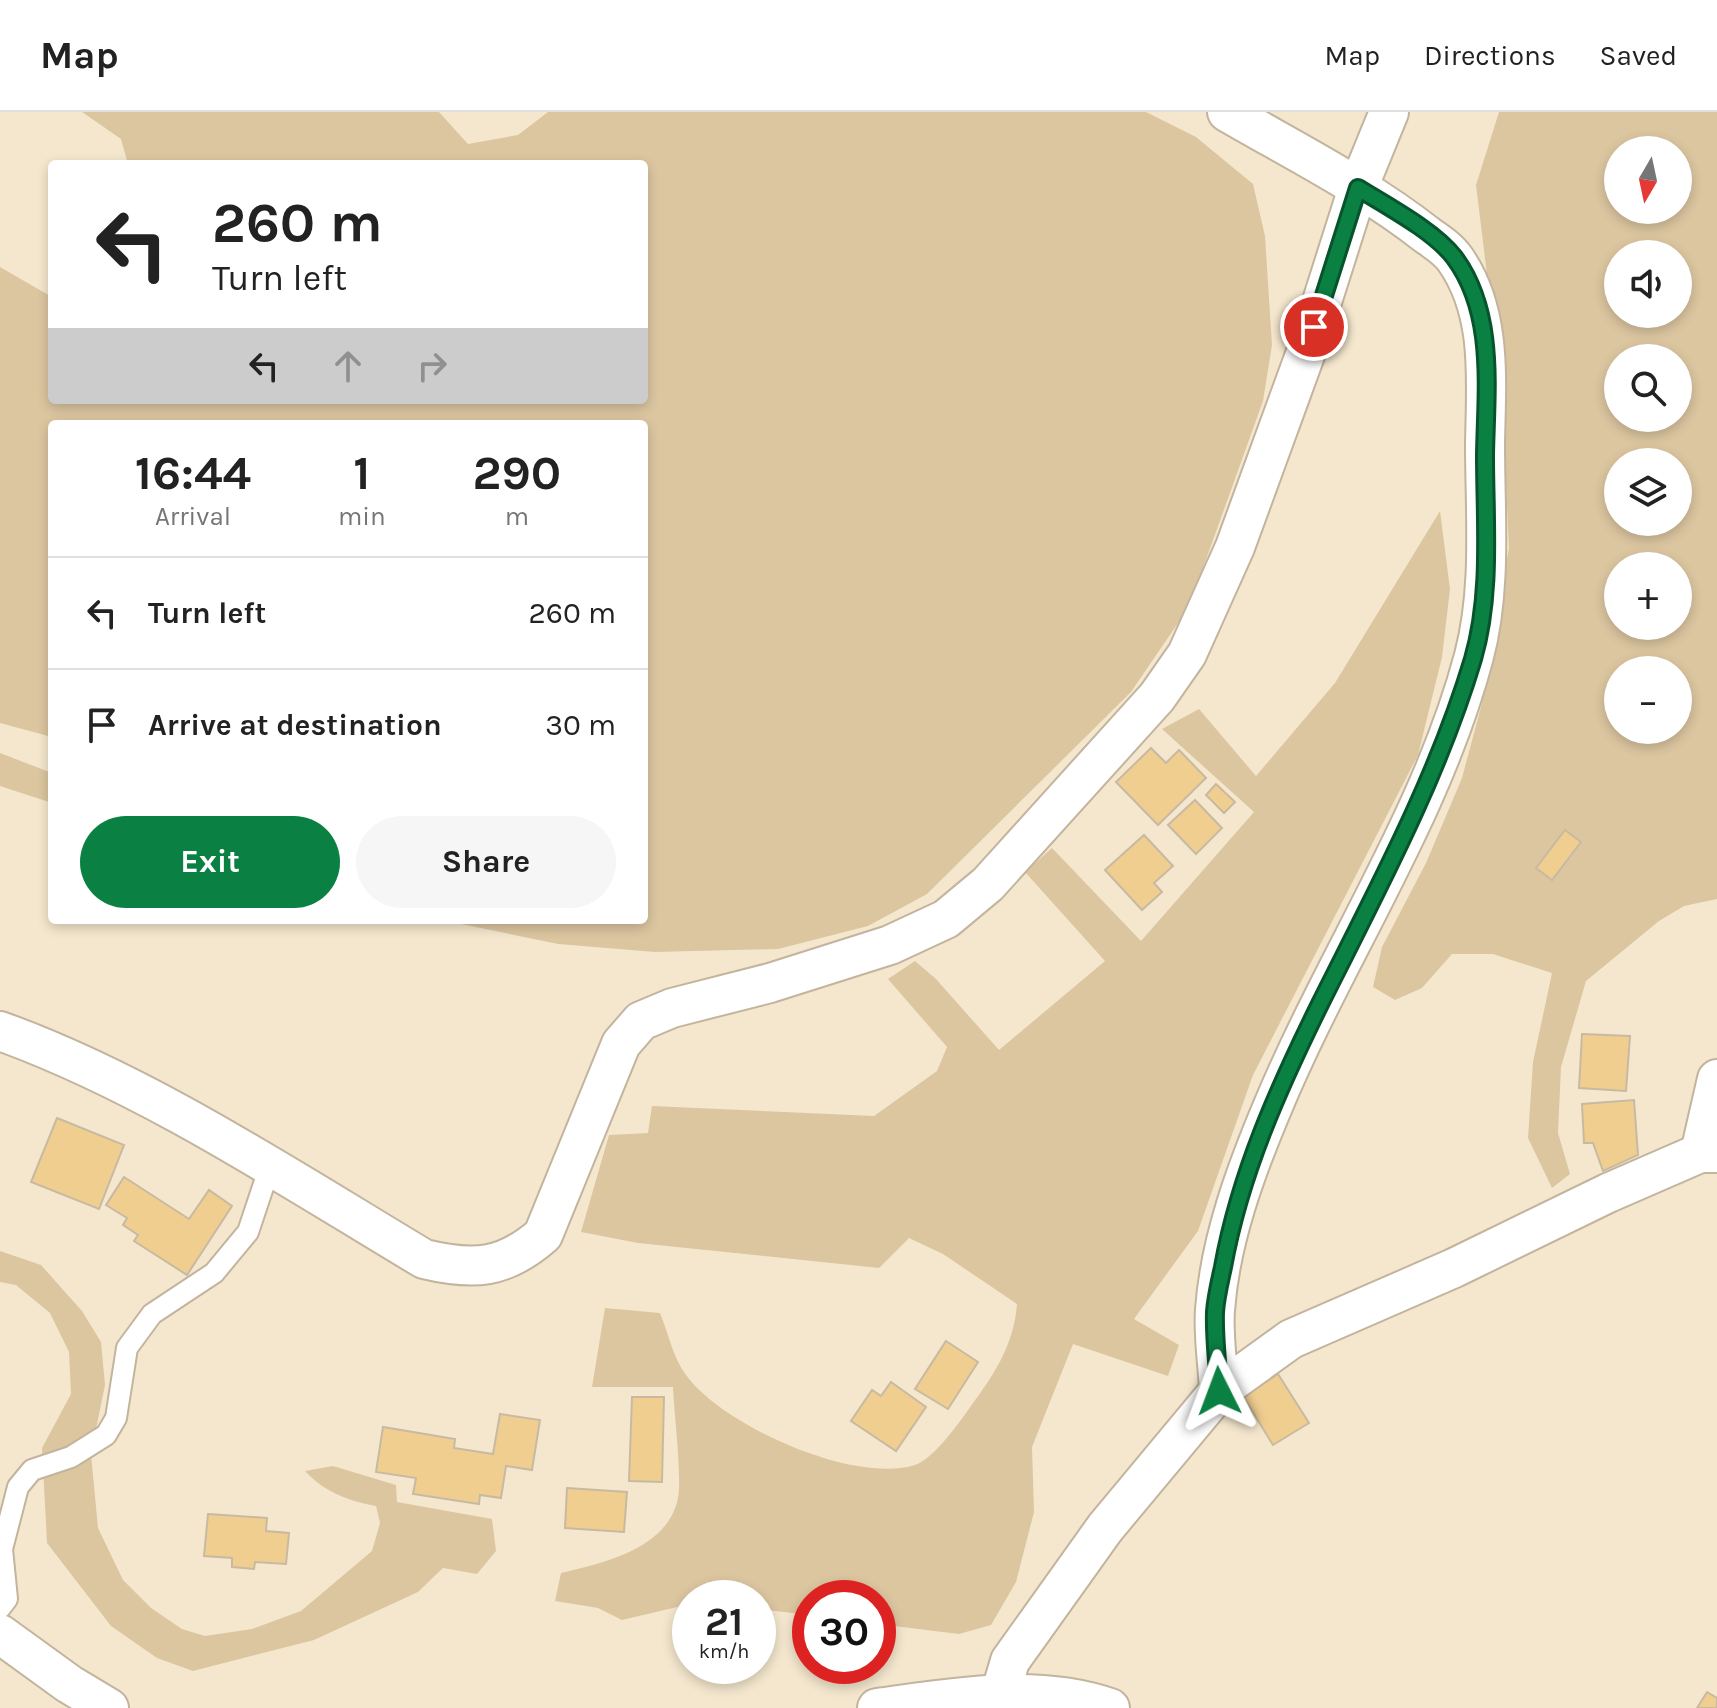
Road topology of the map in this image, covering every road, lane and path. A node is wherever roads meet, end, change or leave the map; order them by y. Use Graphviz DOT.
graph roads {
  1 [pos="1227,112"];
  2 [pos="1389,112"];
  3 [pos="1358,188"];
  4 [pos="0,1031"];
  5 [pos="1717,1079"];
  6 [pos="1709,1153"];
  7 [pos="270,1166"];
  8 [pos="1219,1391"];
  9 [pos="0,1608"];
  10 [pos="0,1634"];
  11 [pos="1000,1695"];
  12 [pos="109,1708"];
  13 [pos="877,1708"];
  14 [pos="1110,1708"];
  1 -- 3 [label="street"];
  2 -- 3 [label="street"];
  3 -- 7 [label="street"];
  3 -- 8 [label="street"];
  4 -- 7 [label="street"];
  5 -- 6 [label="street"];
  6 -- 8 [label="street"];
  7 -- 9 [label="lane"];
  8 -- 11 [label="street"];
  10 -- 12 [label="street"];
  11 -- 13 [label="street"];
  11 -- 14 [label="street"];
}
